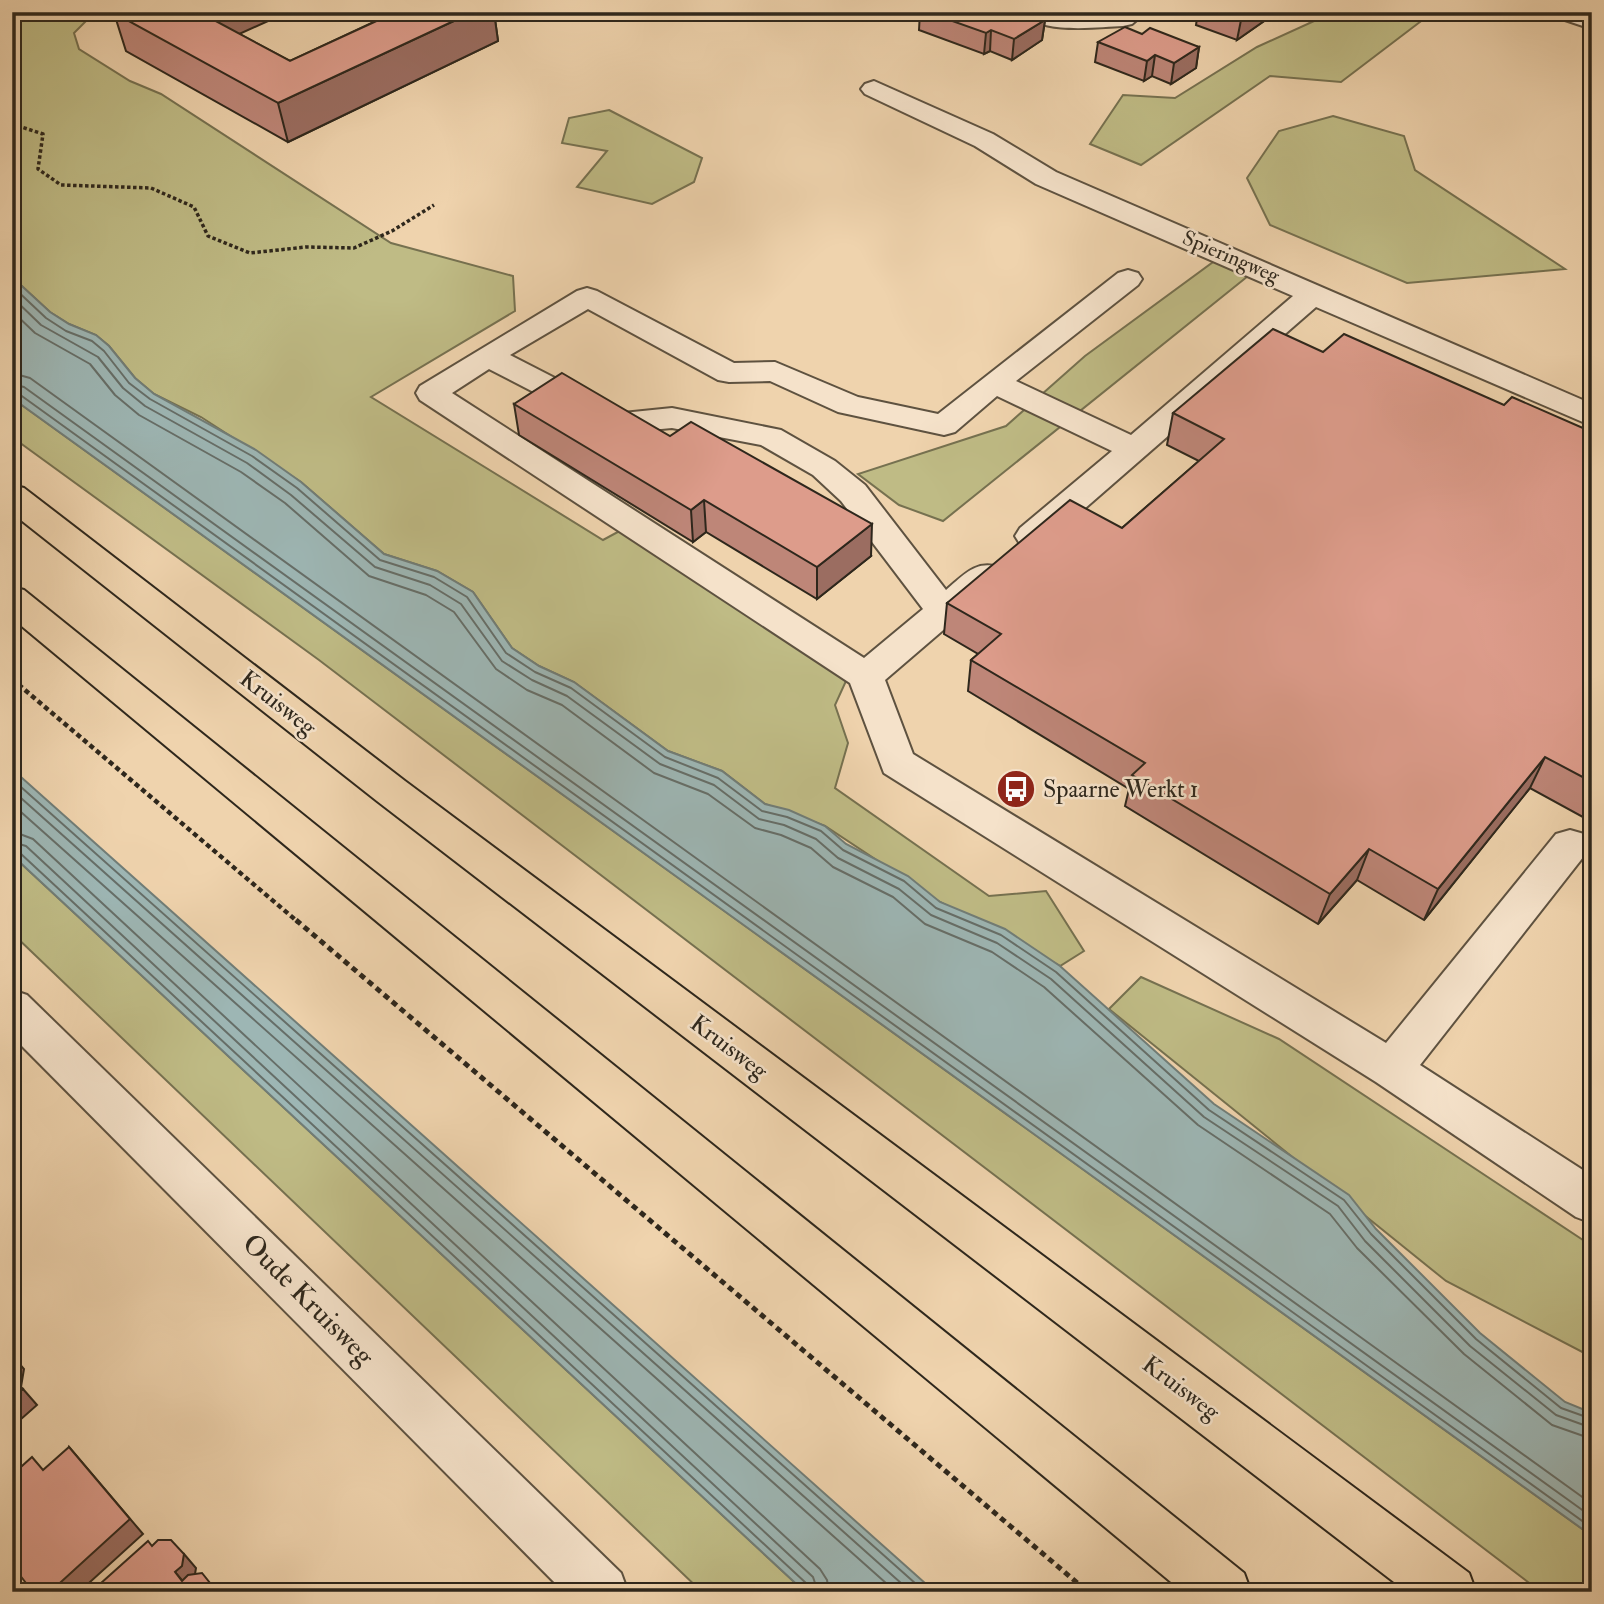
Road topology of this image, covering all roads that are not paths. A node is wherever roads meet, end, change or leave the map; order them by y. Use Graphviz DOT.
graph roads {
  1 [pos="1035,12"];
  2 [pos="1134,12"];
  3 [pos="1564,12"];
  4 [pos="1592,22"];
  5 [pos="874,89"];
  6 [pos="1128,279"];
  7 [pos="1314,293"];
  8 [pos="488,356"];
  9 [pos="994,383"];
  10 [pos="1592,416"];
  11 [pos="1135,449"];
  12 [pos="12,496"];
  13 [pos="12,599"];
  14 [pos="943,611"];
  15 [pos="866,676"];
  16 [pos="1570,845"];
  17 [pos="12,1008"];
  18 [pos="1391,1069"];
  19 [pos="1588,1189"];
  20 [pos="602,1592"];
  21 [pos="1225,1592"];
  22 [pos="1450,1592"];
  1 -- 2 [label="street"];
  3 -- 4 [label="street"];
  5 -- 7 [label="street, Spieringweg"];
  6 -- 9 [label="street"];
  7 -- 10 [label="street, Spieringweg"];
  7 -- 11 [label="street"];
  8 -- 9 [label="street"];
  8 -- 14 [label="street"];
  8 -- 15 [label="street"];
  9 -- 11 [label="street"];
  11 -- 14 [label="street"];
  12 -- 22 [label="highway, Kruisweg"];
  13 -- 21 [label="highway"];
  14 -- 15 [label="street"];
  15 -- 18 [label="street"];
  16 -- 18 [label="street"];
  17 -- 20 [label="street, Oude Kruisweg"];
  18 -- 19 [label="street"];
}
